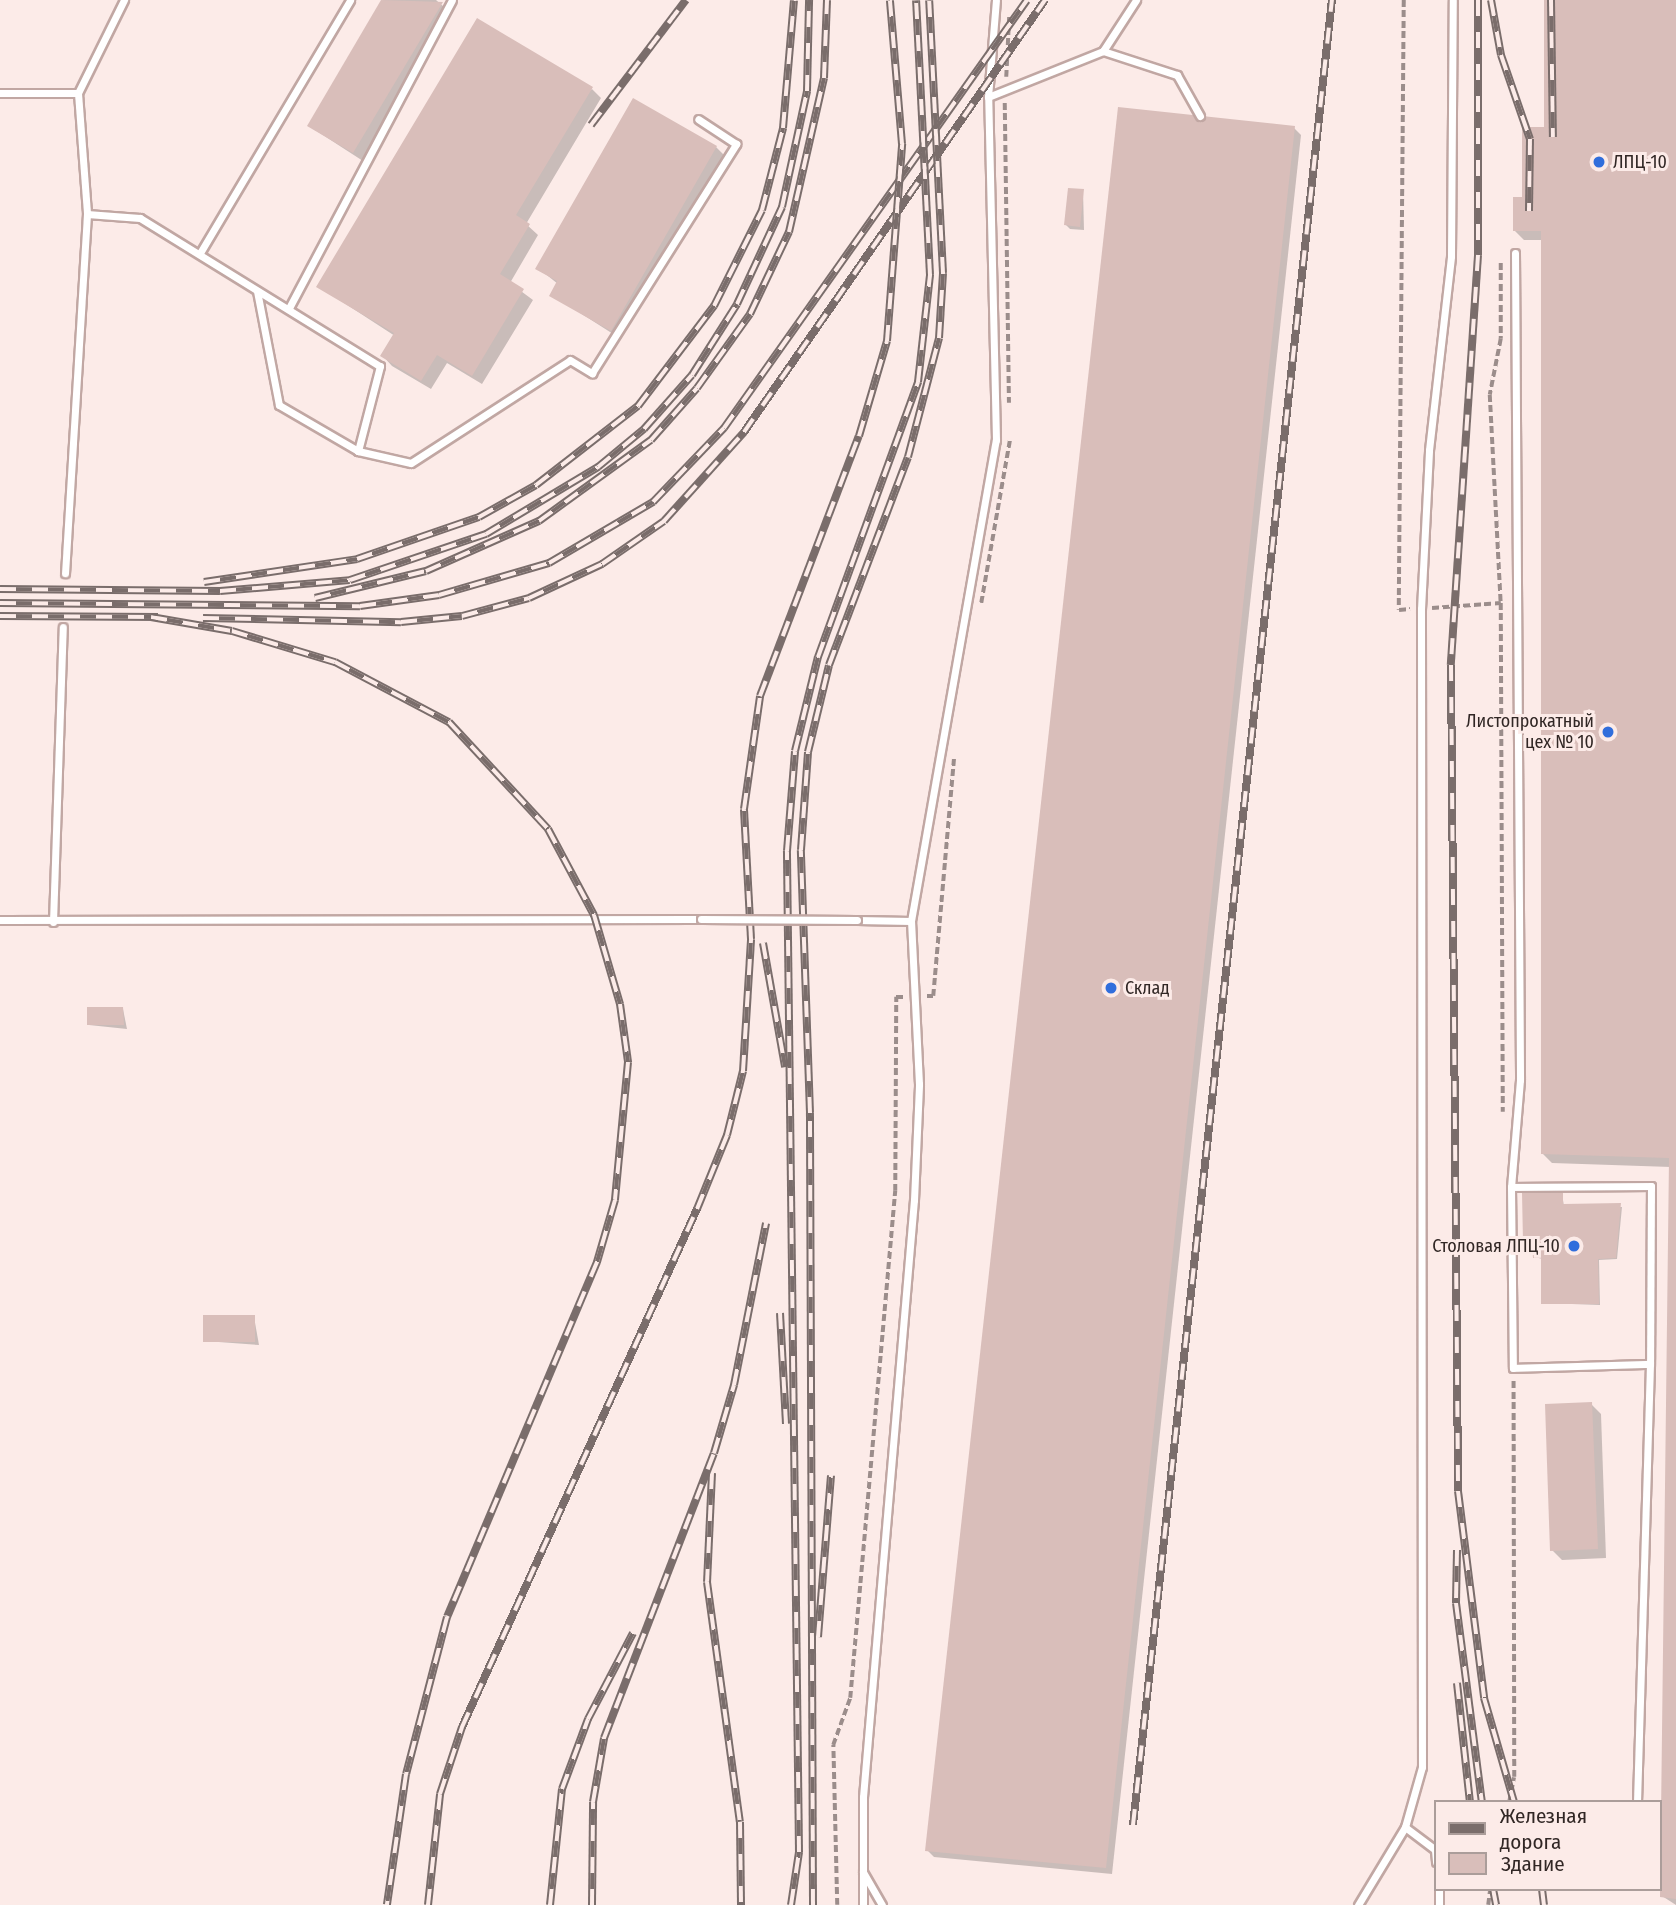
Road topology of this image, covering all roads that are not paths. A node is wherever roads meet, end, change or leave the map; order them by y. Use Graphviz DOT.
graph roads {
  1 [pos="124,0"];
  2 [pos="350,0"];
  3 [pos="452,0"];
  4 [pos="996,0"];
  5 [pos="1136,0"];
  6 [pos="1453,0"];
  7 [pos="1103,51"];
  8 [pos="0,93"];
  9 [pos="78,93"];
  10 [pos="988,97"];
  11 [pos="1200,116"];
  12 [pos="698,119"];
  13 [pos="87,214"];
  14 [pos="200,253"];
  15 [pos="1515,253"];
  16 [pos="257,291"];
  17 [pos="289,308"];
  18 [pos="358,451"];
  19 [pos="65,573"];
  20 [pos="63,627"];
  21 [pos="0,920"];
  22 [pos="911,921"];
  23 [pos="53,922"];
  24 [pos="1511,1187"];
  25 [pos="1650,1364"];
  26 [pos="1637,1800"];
  27 [pos="1405,1827"];
  28 [pos="1434,1849"];
  29 [pos="861,1869"];
  30 [pos="863,1905"];
  31 [pos="882,1905"];
  32 [pos="1357,1905"];
  1 -- 9 [label="lane"];
  2 -- 14 [label="lane"];
  3 -- 17 [label="lane"];
  4 -- 10 [label="lane"];
  5 -- 7 [label="lane"];
  6 -- 27 [label="lane"];
  7 -- 10 [label="lane"];
  7 -- 11 [label="lane"];
  8 -- 9 [label="lane"];
  9 -- 13 [label="lane"];
  10 -- 22 [label="lane"];
  12 -- 18 [label="lane"];
  13 -- 14 [label="lane"];
  13 -- 19 [label="lane"];
  14 -- 16 [label="lane"];
  15 -- 24 [label="lane"];
  16 -- 17 [label="lane"];
  16 -- 18 [label="lane"];
  17 -- 18 [label="lane"];
  20 -- 23 [label="lane"];
  21 -- 23 [label="lane"];
  22 -- 23 [label="lane, bridge"];
  22 -- 29 [label="lane"];
  24 -- 25 [label="lane"];
  24 -- 25 [label="lane"];
  25 -- 26 [label="lane"];
  27 -- 28 [label="lane"];
  27 -- 32 [label="lane"];
  29 -- 30 [label="lane"];
  29 -- 31 [label="lane"];
}
